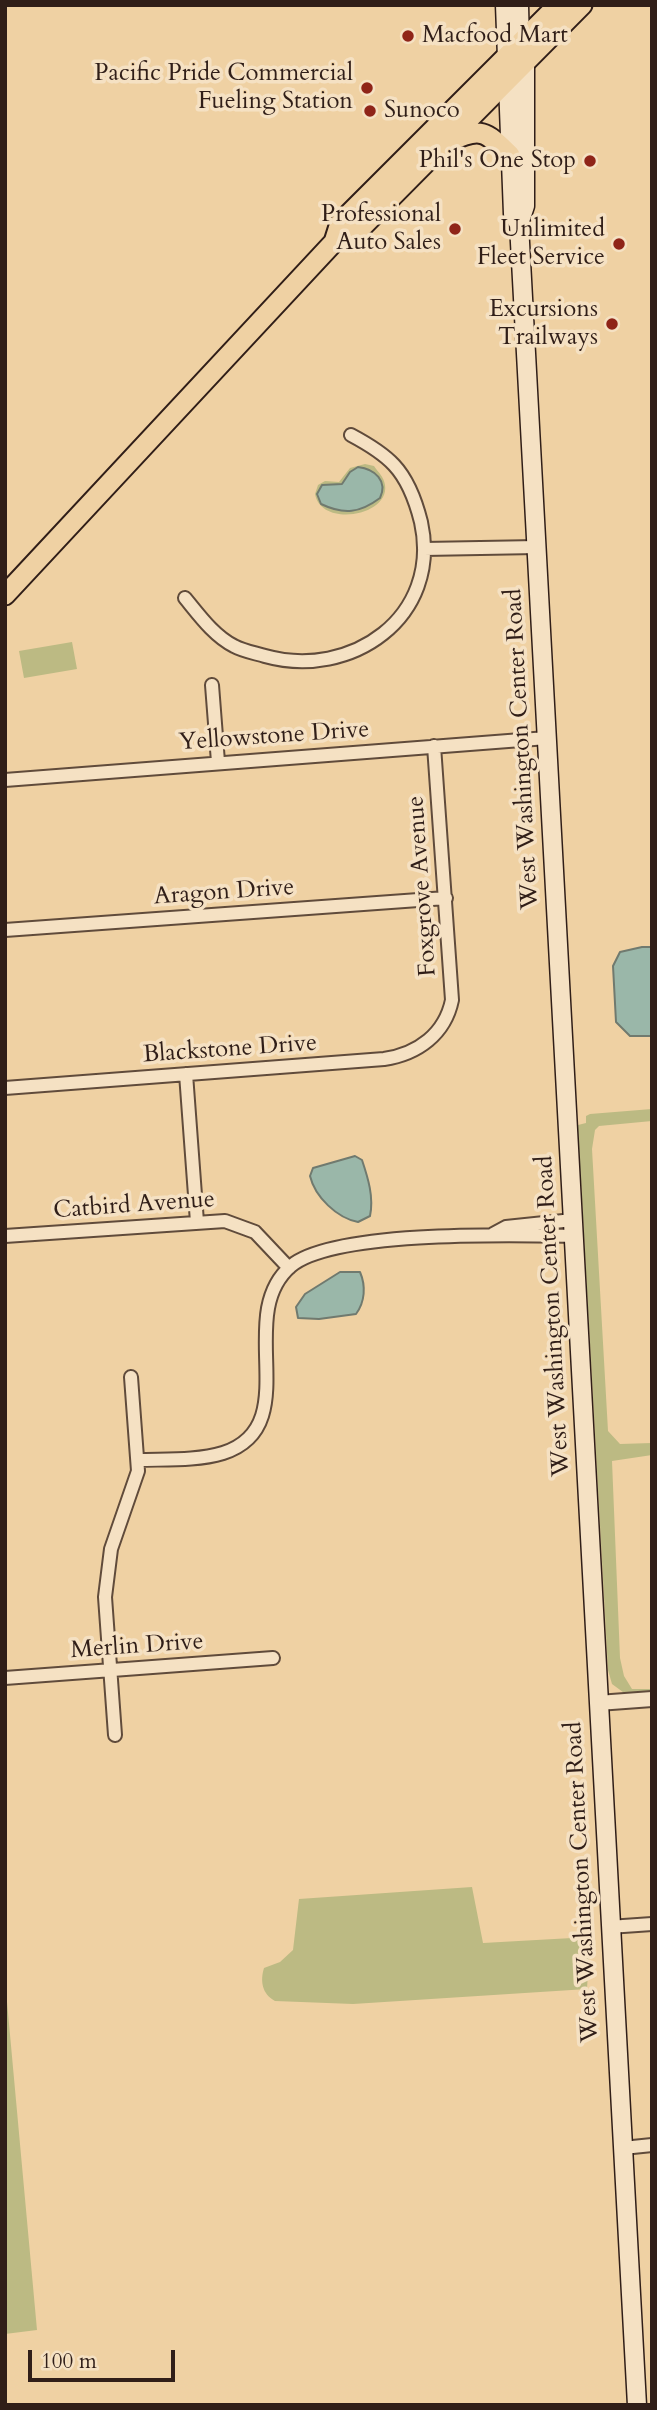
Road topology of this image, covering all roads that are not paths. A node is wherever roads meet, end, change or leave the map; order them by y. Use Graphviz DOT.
graph roads {
  1 [pos="505,5"];
  2 [pos="519,5"];
  3 [pos="558,5"];
  4 [pos="582,5"];
  5 [pos="517,56"];
  6 [pos="508,82"];
  7 [pos="441,145"];
  8 [pos="510,155"];
  9 [pos="519,223"];
  10 [pos="334,242"];
  11 [pos="351,435"];
  12 [pos="537,547"];
  13 [pos="424,549"];
  14 [pos="5,595"];
  15 [pos="185,598"];
  16 [pos="212,685"];
  17 [pos="547,738"];
  18 [pos="434,746"];
  19 [pos="218,762"];
  20 [pos="5,780"];
  21 [pos="446,898"];
  22 [pos="5,930"];
  23 [pos="445,1021"];
  24 [pos="186,1074"];
  25 [pos="5,1087"];
  26 [pos="197,1222"];
  27 [pos="574,1228"];
  28 [pos="5,1236"];
  29 [pos="289,1268"];
  30 [pos="131,1377"];
  31 [pos="138,1460"];
  32 [pos="273,1658"];
  33 [pos="110,1671"];
  34 [pos="5,1678"];
  35 [pos="652,1699"];
  36 [pos="598,1703"];
  37 [pos="115,1735"];
  38 [pos="652,1924"];
  39 [pos="609,1927"];
  40 [pos="652,2146"];
  41 [pos="623,2148"];
  42 [pos="638,2405"];
  1 -- 5 [label="main road, West Washington Center Road"];
  2 -- 5 [label="main road, West Washington Center Road"];
  3 -- 5 [label="highway"];
  4 -- 5 [label="highway"];
  5 -- 6 [label="highway"];
  5 -- 9 [label="main road, West Washington Center Road"];
  5 -- 10 [label="highway"];
  6 -- 7 [label="highway"];
  6 -- 8 [label="main road, West Washington Center Road"];
  7 -- 8 [label="highway"];
  7 -- 10 [label="highway"];
  8 -- 9 [label="main road, West Washington Center Road"];
  9 -- 12 [label="main road, West Washington Center Road"];
  10 -- 14 [label="highway"];
  11 -- 13 [label="street"];
  12 -- 13 [label="street"];
  12 -- 17 [label="main road, West Washington Center Road"];
  13 -- 15 [label="street"];
  16 -- 19 [label="street"];
  17 -- 18 [label="street, Yellowstone Drive"];
  17 -- 27 [label="main road, West Washington Center Road"];
  18 -- 19 [label="street, Yellowstone Drive"];
  18 -- 21 [label="street, Foxgrove Avenue"];
  19 -- 20 [label="street, Yellowstone Drive"];
  21 -- 22 [label="street, Aragon Drive"];
  21 -- 23 [label="street, Foxgrove Avenue"];
  23 -- 24 [label="street, Blackstone Drive"];
  24 -- 25 [label="street, Blackstone Drive"];
  24 -- 26 [label="street"];
  26 -- 28 [label="street, Catbird Avenue"];
  26 -- 29 [label="street, Catbird Avenue"];
  27 -- 29 [label="street"];
  27 -- 36 [label="main road, West Washington Center Road"];
  29 -- 31 [label="street"];
  30 -- 31 [label="street"];
  31 -- 33 [label="street"];
  32 -- 33 [label="street, Merlin Drive"];
  33 -- 34 [label="street, Merlin Drive"];
  33 -- 37 [label="street"];
  35 -- 36 [label="street"];
  36 -- 39 [label="main road, West Washington Center Road"];
  38 -- 39 [label="street"];
  39 -- 41 [label="main road, West Washington Center Road"];
  40 -- 41 [label="street"];
  41 -- 42 [label="main road, West Washington Center Road"];
}
